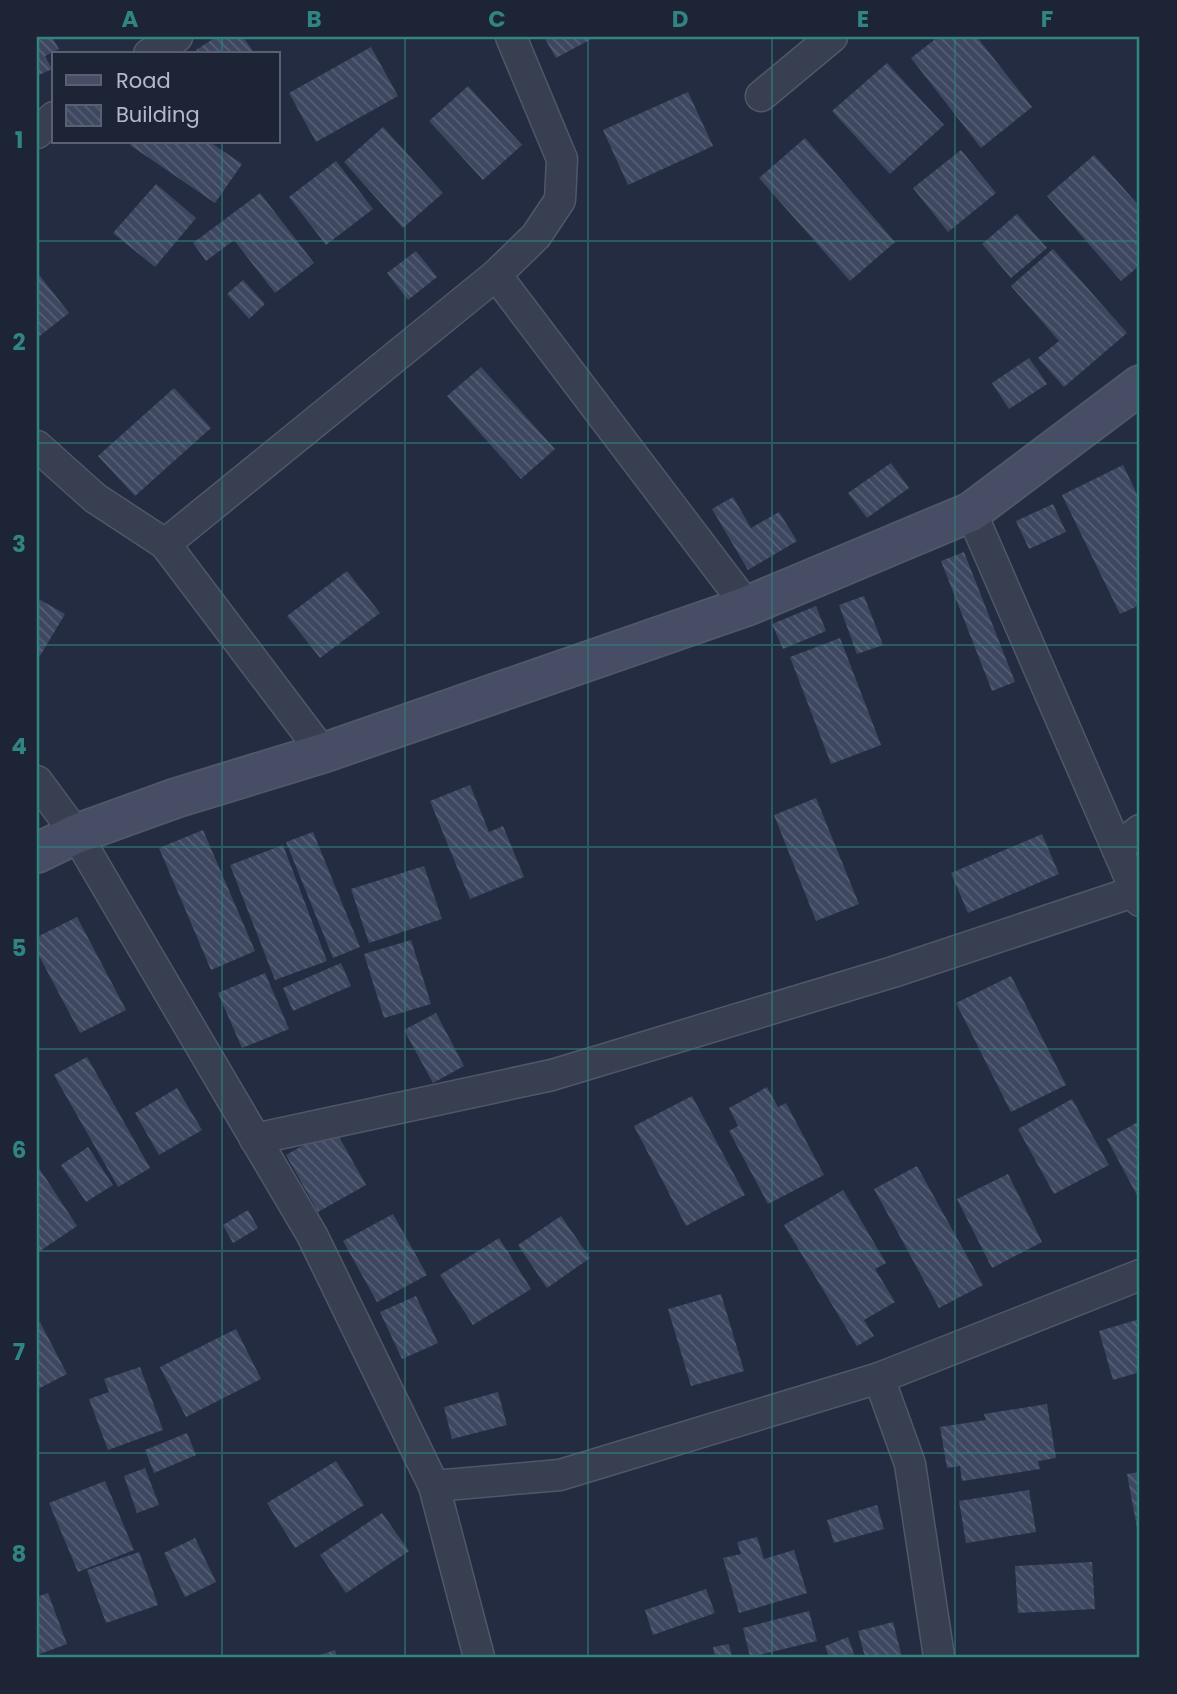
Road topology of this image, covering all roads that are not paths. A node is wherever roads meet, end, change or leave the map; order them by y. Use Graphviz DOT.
graph roads {
  1 [pos="177,37"];
  2 [pos="511,37"];
  3 [pos="832,37"];
  4 [pos="152,52"];
  5 [pos="761,96"];
  6 [pos="52,119"];
  7 [pos="37,133"];
  8 [pos="496,275"];
  9 [pos="1140,385"];
  10 [pos="37,446"];
  11 [pos="971,512"];
  12 [pos="165,544"];
  13 [pos="747,606"];
  14 [pos="323,753"];
  15 [pos="37,781"];
  16 [pos="76,834"];
  17 [pos="1129,839"];
  18 [pos="37,853"];
  19 [pos="1138,896"];
  20 [pos="255,1139"];
  21 [pos="1140,1275"];
  22 [pos="879,1378"];
  23 [pos="434,1486"];
  24 [pos="479,1657"];
  25 [pos="939,1657"];
  1 -- 4 [label="street"];
  2 -- 8 [label="street"];
  3 -- 5 [label="street"];
  6 -- 7 [label="street"];
  8 -- 12 [label="street"];
  8 -- 13 [label="street"];
  9 -- 11 [label="street"];
  10 -- 12 [label="street"];
  11 -- 13 [label="street"];
  11 -- 17 [label="street"];
  12 -- 14 [label="street"];
  13 -- 14 [label="street"];
  14 -- 16 [label="street"];
  15 -- 16 [label="street"];
  16 -- 18 [label="street"];
  16 -- 20 [label="street"];
  17 -- 19 [label="street"];
  19 -- 20 [label="street"];
  20 -- 23 [label="street"];
  21 -- 22 [label="street"];
  22 -- 23 [label="street"];
  22 -- 25 [label="street"];
  23 -- 24 [label="street"];
}
